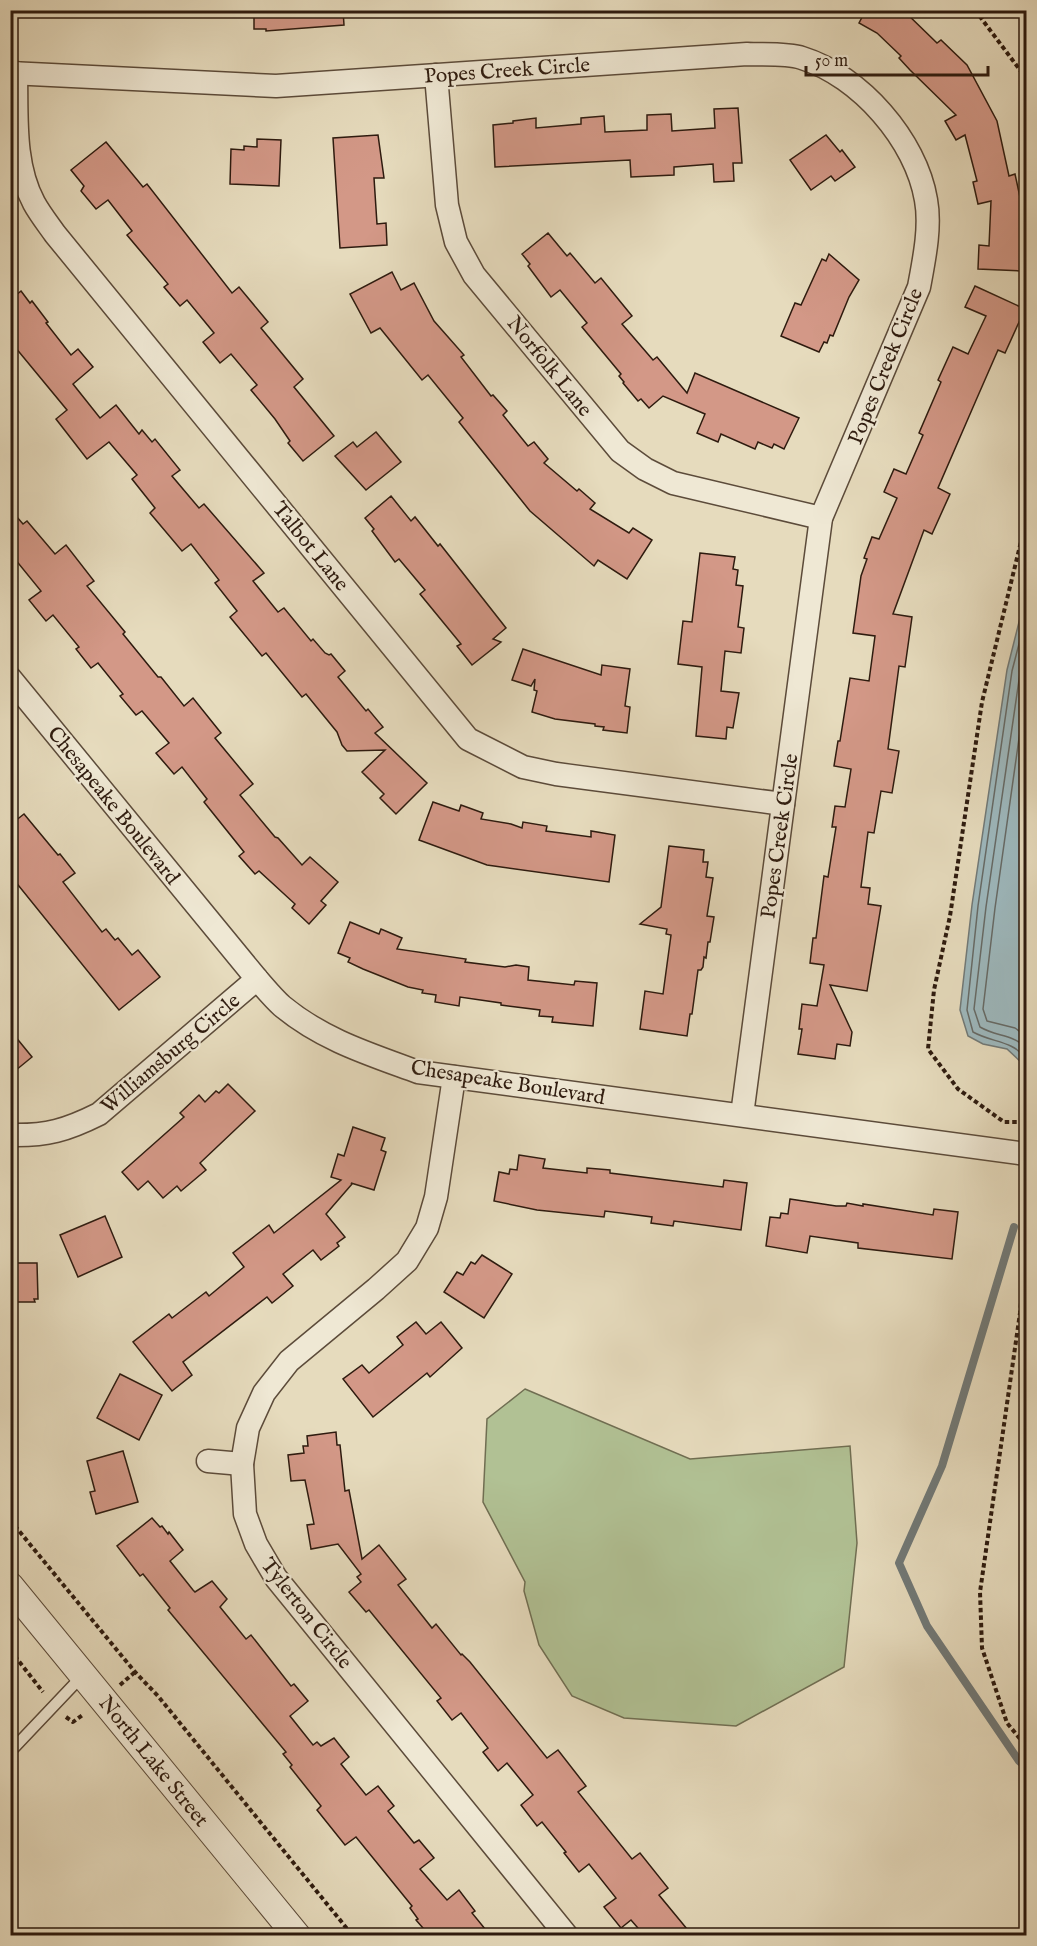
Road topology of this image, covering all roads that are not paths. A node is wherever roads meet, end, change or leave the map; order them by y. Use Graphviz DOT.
graph roads {
  1 [pos="13,73"];
  2 [pos="436,75"];
  3 [pos="821,518"];
  4 [pos="10,678"];
  5 [pos="783,804"];
  6 [pos="257,979"];
  7 [pos="454,1077"];
  8 [pos="742,1115"];
  9 [pos="10,1135"];
  10 [pos="1026,1154"];
  11 [pos="208,1461"];
  12 [pos="242,1464"];
  13 [pos="10,1586"];
  14 [pos="84,1675"];
  15 [pos="10,1752"];
  16 [pos="297,1935"];
  17 [pos="567,1935"];
  1 -- 2 [label="street, Popes Creek Circle"];
  1 -- 5 [label="street, Talbot Lane"];
  2 -- 3 [label="street, Norfolk Lane"];
  2 -- 3 [label="street, Popes Creek Circle"];
  3 -- 5 [label="street, Popes Creek Circle"];
  4 -- 6 [label="street, Chesapeake Boulevard"];
  5 -- 8 [label="street, Popes Creek Circle"];
  6 -- 7 [label="street, Chesapeake Boulevard"];
  6 -- 9 [label="street, Williamsburg Circle"];
  7 -- 8 [label="street, Chesapeake Boulevard"];
  7 -- 12 [label="street, Tylerton Circle"];
  8 -- 10 [label="street, Chesapeake Boulevard"];
  11 -- 12 [label="street"];
  12 -- 17 [label="street, Tylerton Circle"];
  13 -- 14 [label="street, North Lake Street"];
  14 -- 15 [label="lane"];
  14 -- 16 [label="street, North Lake Street"];
}
